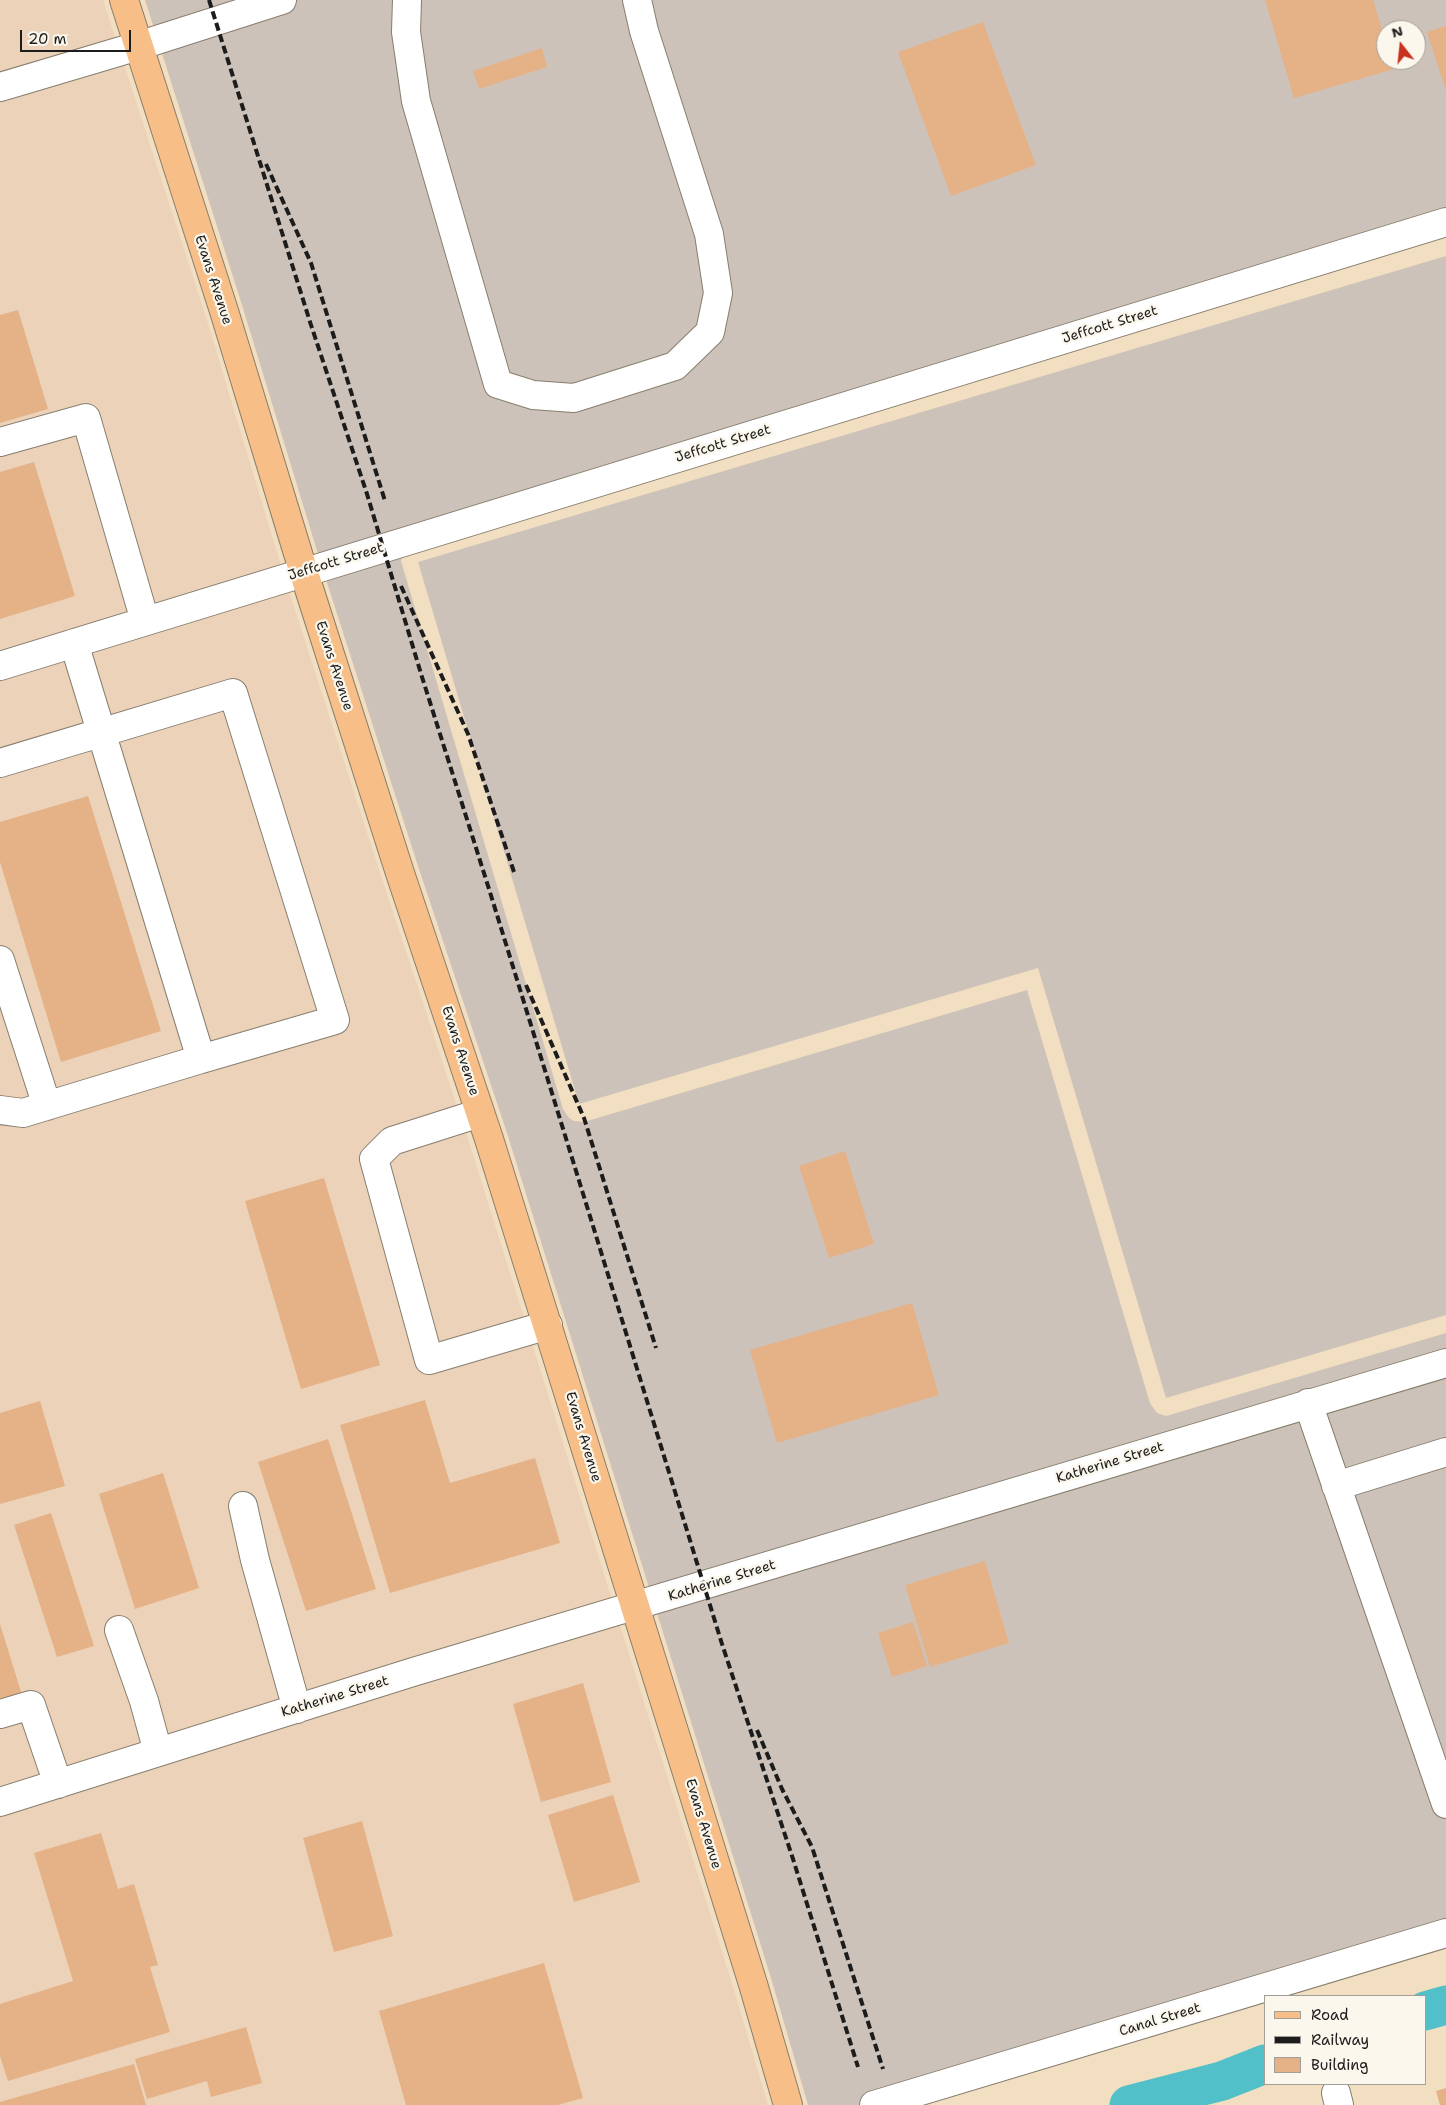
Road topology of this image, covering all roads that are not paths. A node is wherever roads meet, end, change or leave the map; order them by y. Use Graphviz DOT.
graph roads {
  1 [pos="124,0"];
  2 [pos="282,0"];
  3 [pos="407,0"];
  4 [pos="637,0"];
  5 [pos="138,46"];
  6 [pos="0,87"];
  7 [pos="1446,222"];
  8 [pos="0,442"];
  9 [pos="304,573"];
  10 [pos="145,621"];
  11 [pos="74,643"];
  12 [pos="0,666"];
  13 [pos="102,733"];
  14 [pos="0,763"];
  15 [pos="0,960"];
  16 [pos="201,1059"];
  17 [pos="47,1106"];
  18 [pos="0,1110"];
  19 [pos="480,1114"];
  20 [pos="548,1325"];
  21 [pos="1446,1363"];
  22 [pos="1308,1403"];
  23 [pos="1446,1452"];
  24 [pos="1336,1486"];
  25 [pos="242,1506"];
  26 [pos="636,1607"];
  27 [pos="119,1630"];
  28 [pos="297,1709"];
  29 [pos="0,1714"];
  30 [pos="158,1752"];
  31 [pos="58,1784"];
  32 [pos="0,1802"];
  33 [pos="1446,1804"];
  34 [pos="1446,1932"];
  35 [pos="788,2105"];
  36 [pos="874,2105"];
  1 -- 5 [label="main road, Evans Avenue"];
  2 -- 5 [label="street"];
  3 -- 4 [label="street"];
  5 -- 6 [label="street"];
  5 -- 9 [label="main road, Evans Avenue"];
  7 -- 9 [label="street, Jeffcott Street"];
  8 -- 10 [label="street"];
  9 -- 10 [label="street, Jeffcott Street"];
  9 -- 19 [label="main road, Evans Avenue"];
  10 -- 11 [label="street, Jeffcott Street"];
  11 -- 12 [label="street, Jeffcott Street"];
  11 -- 13 [label="street"];
  13 -- 14 [label="street"];
  13 -- 16 [label="street"];
  13 -- 16 [label="street"];
  15 -- 17 [label="street"];
  16 -- 17 [label="street"];
  17 -- 18 [label="street"];
  19 -- 20 [label="main road, Evans Avenue"];
  19 -- 20 [label="street"];
  20 -- 26 [label="main road, Evans Avenue"];
  21 -- 22 [label="street, Katherine Street"];
  22 -- 24 [label="street"];
  22 -- 26 [label="street, Katherine Street"];
  23 -- 24 [label="street"];
  24 -- 33 [label="street"];
  25 -- 28 [label="street"];
  26 -- 28 [label="street, Katherine Street"];
  26 -- 35 [label="main road, Evans Avenue"];
  27 -- 30 [label="street"];
  28 -- 30 [label="street, Katherine Street"];
  29 -- 31 [label="street"];
  30 -- 31 [label="street, Katherine Street"];
  31 -- 32 [label="street, Katherine Street"];
  34 -- 36 [label="street, Canal Street"];
}
